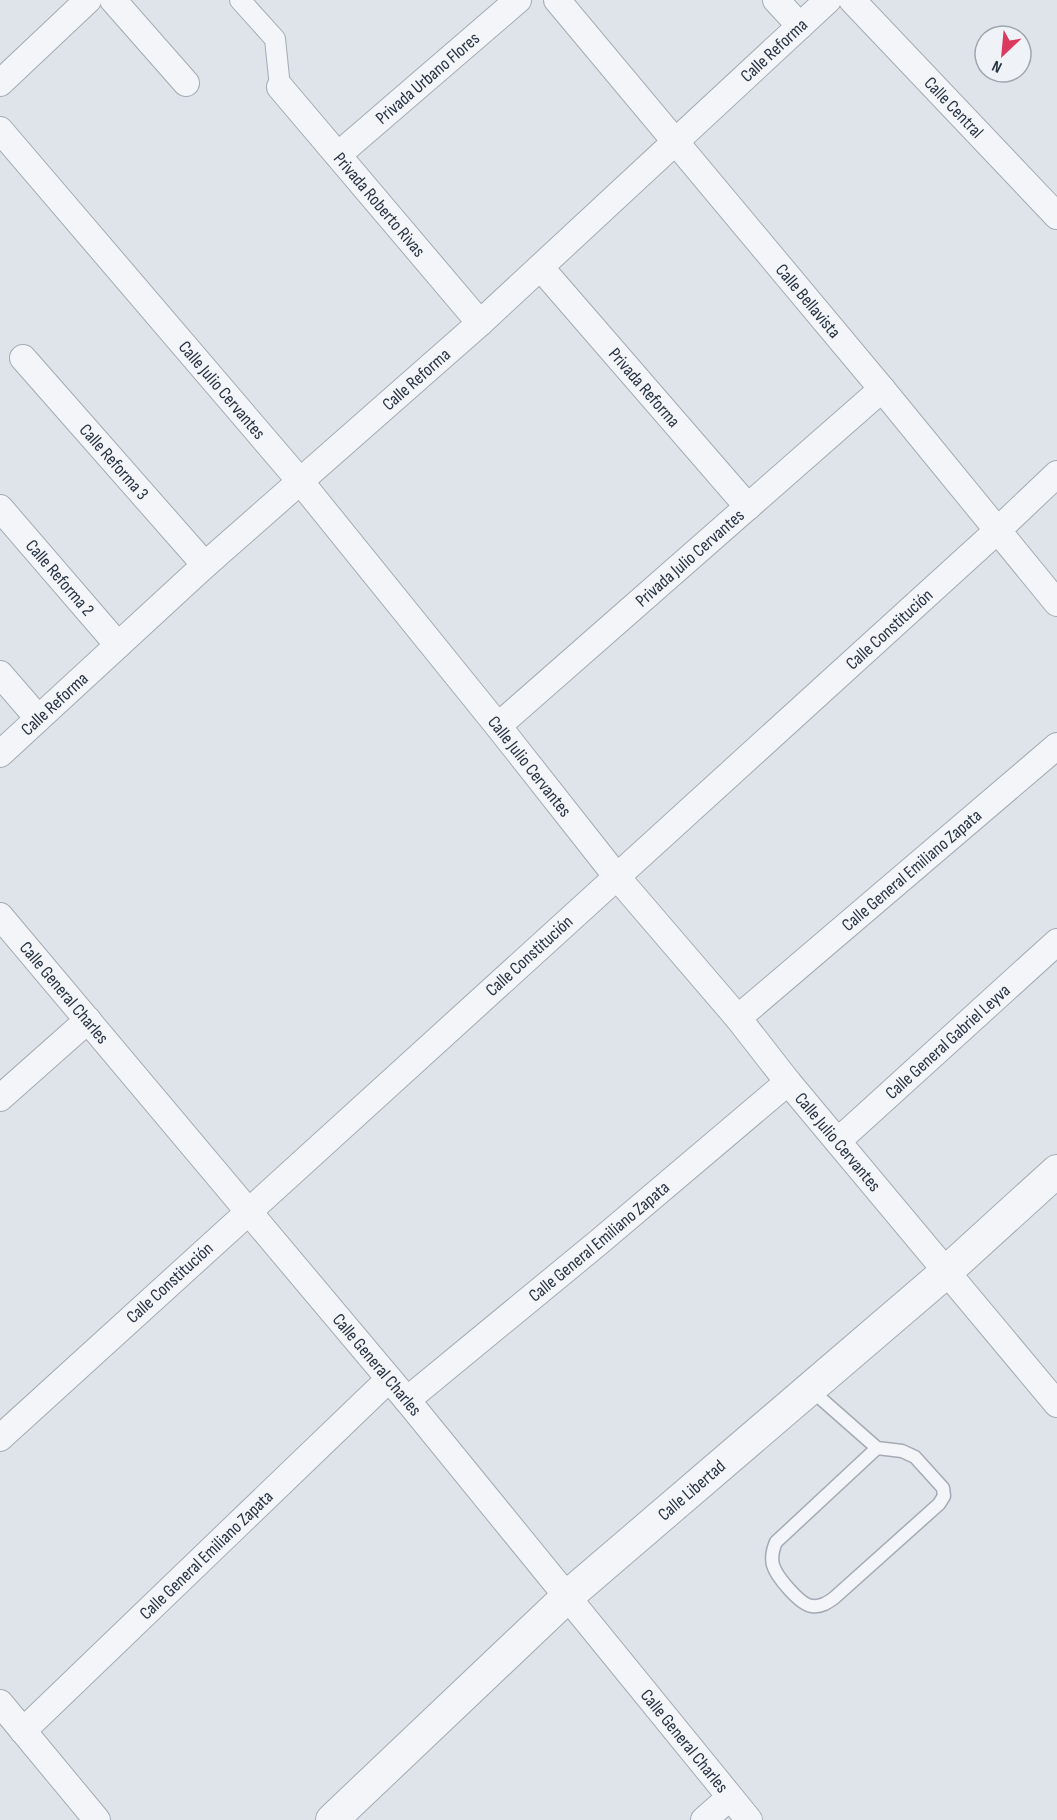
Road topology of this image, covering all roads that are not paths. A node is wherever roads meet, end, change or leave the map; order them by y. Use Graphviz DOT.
graph roads {
  1 [pos="88,0"];
  2 [pos="113,0"];
  3 [pos="240,0"];
  4 [pos="518,0"];
  5 [pos="557,0"];
  6 [pos="776,0"];
  7 [pos="828,0"];
  8 [pos="852,0"];
  9 [pos="800,26"];
  10 [pos="4,72"];
  11 [pos="186,83"];
  12 [pos="280,87"];
  13 [pos="0,130"];
  14 [pos="675,141"];
  15 [pos="338,155"];
  16 [pos="1057,216"];
  17 [pos="541,268"];
  18 [pos="480,323"];
  19 [pos="23,358"];
  20 [pos="882,389"];
  21 [pos="1057,474"];
  22 [pos="300,481"];
  23 [pos="748,507"];
  24 [pos="0,508"];
  25 [pos="998,530"];
  26 [pos="205,565"];
  27 [pos="1057,603"];
  28 [pos="118,645"];
  29 [pos="0,674"];
  30 [pos="38,718"];
  31 [pos="498,726"];
  32 [pos="1057,746"];
  33 [pos="0,754"];
  34 [pos="617,877"];
  35 [pos="0,916"];
  36 [pos="1057,942"];
  37 [pos="738,1018"];
  38 [pos="88,1020"];
  39 [pos="788,1082"];
  40 [pos="0,1098"];
  41 [pos="838,1141"];
  42 [pos="1057,1171"];
  43 [pos="248,1209"];
  44 [pos="946,1272"];
  45 [pos="389,1378"];
  46 [pos="810,1389"];
  47 [pos="407,1400"];
  48 [pos="1057,1404"];
  49 [pos="0,1438"];
  50 [pos="877,1448"];
  51 [pos="568,1596"];
  52 [pos="0,1703"];
  53 [pos="23,1731"];
  54 [pos="729,1798"];
  55 [pos="85,1815"];
  56 [pos="332,1820"];
  57 [pos="704,1820"];
  58 [pos="749,1820"];
  1 -- 10 [label="street"];
  2 -- 11 [label="street"];
  3 -- 12 [label="street"];
  4 -- 15 [label="street, Privada Urbano Flores"];
  5 -- 14 [label="street, Calle Bellavista"];
  6 -- 9 [label="street"];
  7 -- 9 [label="street, Calle Reforma"];
  8 -- 16 [label="street, Calle Central"];
  9 -- 14 [label="street, Calle Reforma"];
  12 -- 15 [label="street, Privada Roberto Rivas"];
  13 -- 22 [label="street, Calle Julio Cervantes"];
  14 -- 17 [label="street, Calle Reforma"];
  14 -- 20 [label="street, Calle Bellavista"];
  15 -- 18 [label="street, Privada Roberto Rivas"];
  17 -- 18 [label="street, Calle Reforma"];
  17 -- 23 [label="street, Privada Reforma"];
  18 -- 22 [label="street, Calle Reforma"];
  19 -- 26 [label="street, Calle Reforma 3"];
  20 -- 23 [label="street, Privada Julio Cervantes"];
  20 -- 25 [label="street, Calle Bellavista"];
  21 -- 25 [label="street, Calle Constitución"];
  22 -- 26 [label="street, Calle Reforma"];
  22 -- 31 [label="street, Calle Julio Cervantes"];
  23 -- 31 [label="street, Privada Julio Cervantes"];
  24 -- 28 [label="street, Calle Reforma 2"];
  25 -- 27 [label="street, Calle Bellavista"];
  25 -- 34 [label="street, Calle Constitución"];
  26 -- 28 [label="street, Calle Reforma"];
  28 -- 30 [label="street, Calle Reforma"];
  29 -- 30 [label="street"];
  30 -- 33 [label="street, Calle Reforma"];
  31 -- 34 [label="street, Calle Julio Cervantes"];
  32 -- 37 [label="street, Calle General Emiliano Zapata"];
  34 -- 37 [label="street, Calle Julio Cervantes"];
  34 -- 43 [label="street, Calle Constitución"];
  35 -- 38 [label="street, Calle General Charles"];
  36 -- 41 [label="street, Calle General Gabriel Leyva"];
  37 -- 39 [label="street, Calle Julio Cervantes"];
  38 -- 40 [label="street"];
  38 -- 43 [label="street, Calle General Charles"];
  39 -- 41 [label="street, Calle Julio Cervantes"];
  39 -- 47 [label="street, Calle General Emiliano Zapata"];
  41 -- 44 [label="street, Calle Julio Cervantes"];
  42 -- 44 [label="street, Calle Libertad"];
  43 -- 45 [label="street, Calle General Charles"];
  43 -- 49 [label="street, Calle Constitución"];
  44 -- 46 [label="street, Calle Libertad"];
  44 -- 48 [label="street, Calle Julio Cervantes"];
  45 -- 47 [label="street, Calle General Charles"];
  45 -- 53 [label="street, Calle General Emiliano Zapata"];
  46 -- 50 [label="lane"];
  46 -- 51 [label="street, Calle Libertad"];
  47 -- 51 [label="street, Calle General Charles"];
  50 -- 50 [label="lane"];
  51 -- 54 [label="street, Calle General Charles"];
  51 -- 56 [label="street, Calle Libertad"];
  52 -- 53 [label="street"];
  53 -- 55 [label="street"];
  54 -- 57 [label="street"];
  54 -- 58 [label="street, Calle General Charles"];
}
